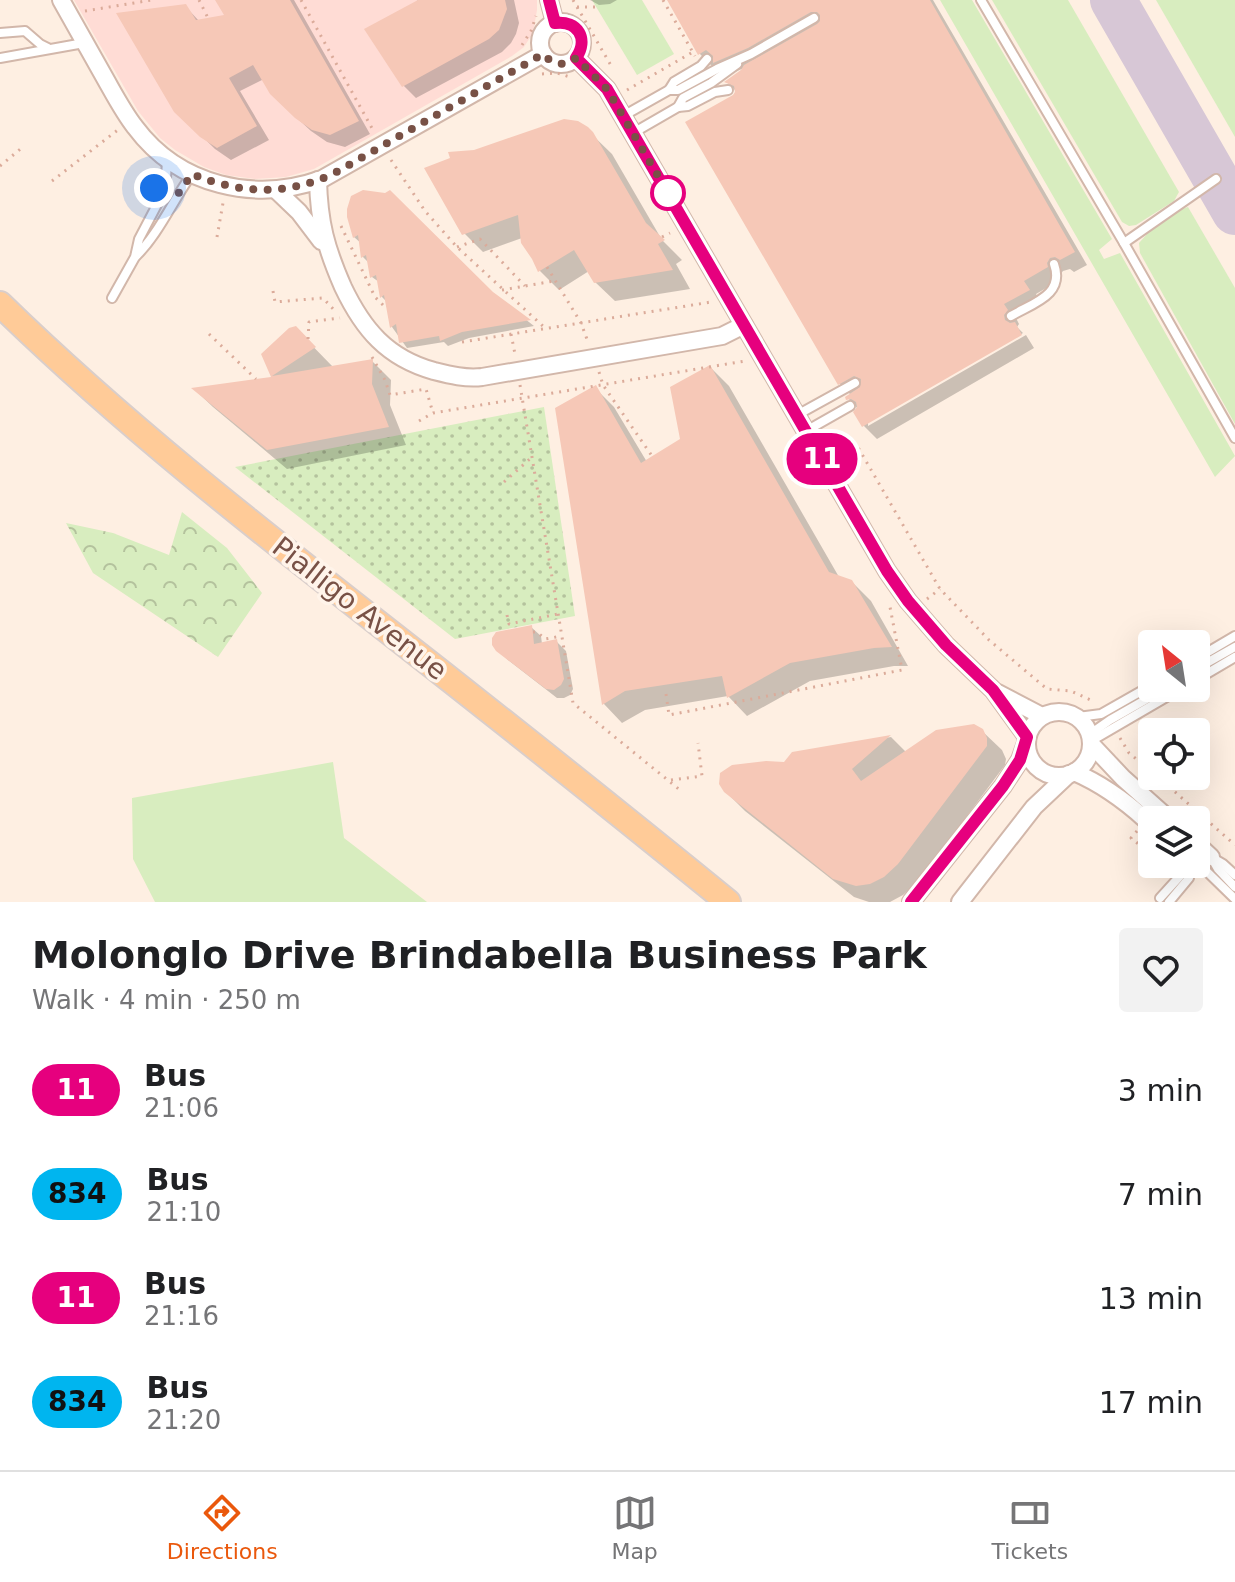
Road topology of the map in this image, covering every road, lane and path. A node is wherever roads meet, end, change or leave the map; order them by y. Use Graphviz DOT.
graph roads {
  1 [pos="61,0"];
  2 [pos="152,0"];
  3 [pos="199,0"];
  4 [pos="301,0"];
  5 [pos="549,0"];
  6 [pos="663,0"];
  7 [pos="981,0"];
  8 [pos="577,7"];
  9 [pos="597,7"];
  10 [pos="82,11"];
  11 [pos="536,17"];
  12 [pos="208,18"];
  13 [pos="814,18"];
  14 [pos="555,23"];
  15 [pos="0,33"];
  16 [pos="85,42"];
  17 [pos="53,48"];
  18 [pos="516,50"];
  19 [pos="693,52"];
  20 [pos="543,54"];
  21 [pos="751,54"];
  22 [pos="0,58"];
  23 [pos="576,58"];
  24 [pos="704,62"];
  25 [pos="539,74"];
  26 [pos="578,80"];
  27 [pos="625,90"];
  28 [pos="669,90"];
  29 [pos="728,90"];
  30 [pos="678,107"];
  31 [pos="623,116"];
  32 [pos="122,127"];
  33 [pos="633,133"];
  34 [pos="24,146"];
  35 [pos="382,146"];
  36 [pos="167,159"];
  37 [pos="0,166"];
  38 [pos="192,174"];
  39 [pos="1216,179"];
  40 [pos="318,180"];
  41 [pos="52,181"];
  42 [pos="276,190"];
  43 [pos="224,199"];
  44 [pos="335,214"];
  45 [pos="674,232"];
  46 [pos="217,237"];
  47 [pos="662,237"];
  48 [pos="1124,243"];
  49 [pos="457,247"];
  50 [pos="328,252"];
  51 [pos="135,257"];
  52 [pos="1054,264"];
  53 [pos="547,267"];
  54 [pos="555,280"];
  55 [pos="525,286"];
  56 [pos="502,290"];
  57 [pos="273,291"];
  58 [pos="333,294"];
  59 [pos="112,298"];
  60 [pos="323,298"];
  61 [pos="714,301"];
  62 [pos="0,304"];
  63 [pos="387,309"];
  64 [pos="1011,316"];
  65 [pos="341,317"];
  66 [pos="581,323"];
  67 [pos="744,325"];
  68 [pos="545,328"];
  69 [pos="209,334"];
  70 [pos="511,334"];
  71 [pos="462,342"];
  72 [pos="367,349"];
  73 [pos="749,361"];
  74 [pos="517,371"];
  75 [pos="256,379"];
  76 [pos="855,383"];
  77 [pos="603,385"];
  78 [pos="522,398"];
  79 [pos="850,406"];
  80 [pos="433,413"];
  81 [pos="796,415"];
  82 [pos="419,421"];
  83 [pos="806,431"];
  84 [pos="1235,438"];
  85 [pos="830,446"];
  86 [pos="652,456"];
  87 [pos="532,457"];
  88 [pos="504,482"];
  89 [pos="890,604"];
  90 [pos="558,614"];
  91 [pos="507,615"];
  92 [pos="533,632"];
  93 [pos="562,636"];
  94 [pos="1235,636"];
  95 [pos="1235,647"];
  96 [pos="1210,651"];
  97 [pos="1235,657"];
  98 [pos="1210,661"];
  99 [pos="1210,672"];
  100 [pos="993,690"];
  101 [pos="1138,693"];
  102 [pos="666,694"];
  103 [pos="1142,702"];
  104 [pos="1158,702"];
  105 [pos="1104,712"];
  106 [pos="1042,716"];
  107 [pos="1078,717"];
  108 [pos="1114,727"];
  109 [pos="1091,739"];
  110 [pos="1027,740"];
  111 [pos="698,743"];
  112 [pos="1138,760"];
  113 [pos="1072,773"];
  114 [pos="669,780"];
  115 [pos="680,790"];
  116 [pos="1173,790"];
  117 [pos="1154,806"];
  118 [pos="1138,814"];
  119 [pos="1235,845"];
  120 [pos="1210,862"];
  121 [pos="1210,866"];
  122 [pos="1210,873"];
  123 [pos="1235,875"];
  124 [pos="1179,878"];
  125 [pos="1189,878"];
  126 [pos="1235,887"];
  127 [pos="1235,899"];
  128 [pos="1165,900"];
  129 [pos="728,902"];
  130 [pos="911,902"];
  131 [pos="960,902"];
  1 -- 16 [label="street"];
  2 -- 10 [label="path"];
  3 -- 12 [label="path"];
  4 -- 35 [label="path"];
  5 -- 14 [label="street"];
  6 -- 19 [label="path"];
  7 -- 48 [label="lane"];
  8 -- 9 [label="path"];
  11 -- 18 [label="path"];
  13 -- 21 [label="lane"];
  14 -- 20 [label="street"];
  14 -- 23 [label="street"];
  15 -- 17 [label="lane"];
  16 -- 17 [label="lane"];
  16 -- 36 [label="street"];
  17 -- 22 [label="lane"];
  19 -- 24 [label="path"];
  19 -- 27 [label="path"];
  20 -- 23 [label="street"];
  20 -- 35 [label="street"];
  21 -- 28 [label="lane"];
  21 -- 30 [label="lane"];
  23 -- 31 [label="street"];
  24 -- 28 [label="lane"];
  25 -- 26 [label="path"];
  28 -- 31 [label="lane"];
  29 -- 30 [label="lane"];
  30 -- 33 [label="lane"];
  31 -- 33 [label="street"];
  32 -- 41 [label="path"];
  33 -- 67 [label="street"];
  34 -- 37 [label="path"];
  35 -- 40 [label="street"];
  35 -- 49 [label="path"];
  36 -- 38 [label="street"];
  36 -- 51 [label="lane"];
  38 -- 42 [label="street"];
  38 -- 51 [label="lane"];
  39 -- 48 [label="lane"];
  40 -- 42 [label="street"];
  40 -- 50 [label="street"];
  42 -- 50 [label="street"];
  43 -- 46 [label="path"];
  44 -- 63 [label="path"];
  45 -- 47 [label="path"];
  48 -- 84 [label="lane"];
  49 -- 55 [label="path"];
  49 -- 56 [label="path"];
  50 -- 74 [label="street"];
  51 -- 59 [label="lane"];
  52 -- 64 [label="lane"];
  53 -- 54 [label="path"];
  54 -- 55 [label="path"];
  54 -- 66 [label="path"];
  55 -- 56 [label="path"];
  56 -- 68 [label="path"];
  57 -- 60 [label="path"];
  58 -- 60 [label="path"];
  60 -- 65 [label="path"];
  61 -- 66 [label="path"];
  62 -- 129 [label="main road, Pialligo Avenue"];
  66 -- 68 [label="path"];
  67 -- 74 [label="street"];
  67 -- 81 [label="street"];
  68 -- 70 [label="path"];
  69 -- 75 [label="path"];
  70 -- 71 [label="path"];
  70 -- 74 [label="path"];
  72 -- 80 [label="path"];
  73 -- 77 [label="path"];
  74 -- 78 [label="path"];
  76 -- 81 [label="lane"];
  77 -- 78 [label="path"];
  77 -- 86 [label="path"];
  78 -- 80 [label="path"];
  78 -- 87 [label="path"];
  79 -- 83 [label="lane"];
  80 -- 82 [label="path"];
  81 -- 83 [label="street"];
  83 -- 100 [label="street"];
  85 -- 105 [label="path"];
  87 -- 88 [label="path"];
  87 -- 90 [label="path"];
  89 -- 102 [label="path"];
  90 -- 91 [label="path"];
  90 -- 93 [label="path"];
  92 -- 93 [label="path"];
  93 -- 114 [label="path"];
  94 -- 96 [label="lane"];
  95 -- 98 [label="lane"];
  97 -- 99 [label="lane"];
  100 -- 106 [label="street"];
  100 -- 110 [label="street"];
  101 -- 105 [label="lane"];
  103 -- 109 [label="lane"];
  104 -- 108 [label="lane"];
  105 -- 107 [label="lane"];
  106 -- 107 [label="street"];
  106 -- 110 [label="street"];
  107 -- 109 [label="street"];
  108 -- 109 [label="lane"];
  108 -- 112 [label="path"];
  109 -- 113 [label="street"];
  109 -- 117 [label="street"];
  110 -- 113 [label="street"];
  110 -- 130 [label="street"];
  111 -- 114 [label="path"];
  113 -- 118 [label="street"];
  113 -- 131 [label="street"];
  114 -- 115 [label="path"];
  116 -- 119 [label="path"];
  120 -- 123 [label="lane"];
  121 -- 126 [label="lane"];
  122 -- 127 [label="lane"];
  124 -- 128 [label="lane"];
  125 -- 128 [label="lane"];
}
